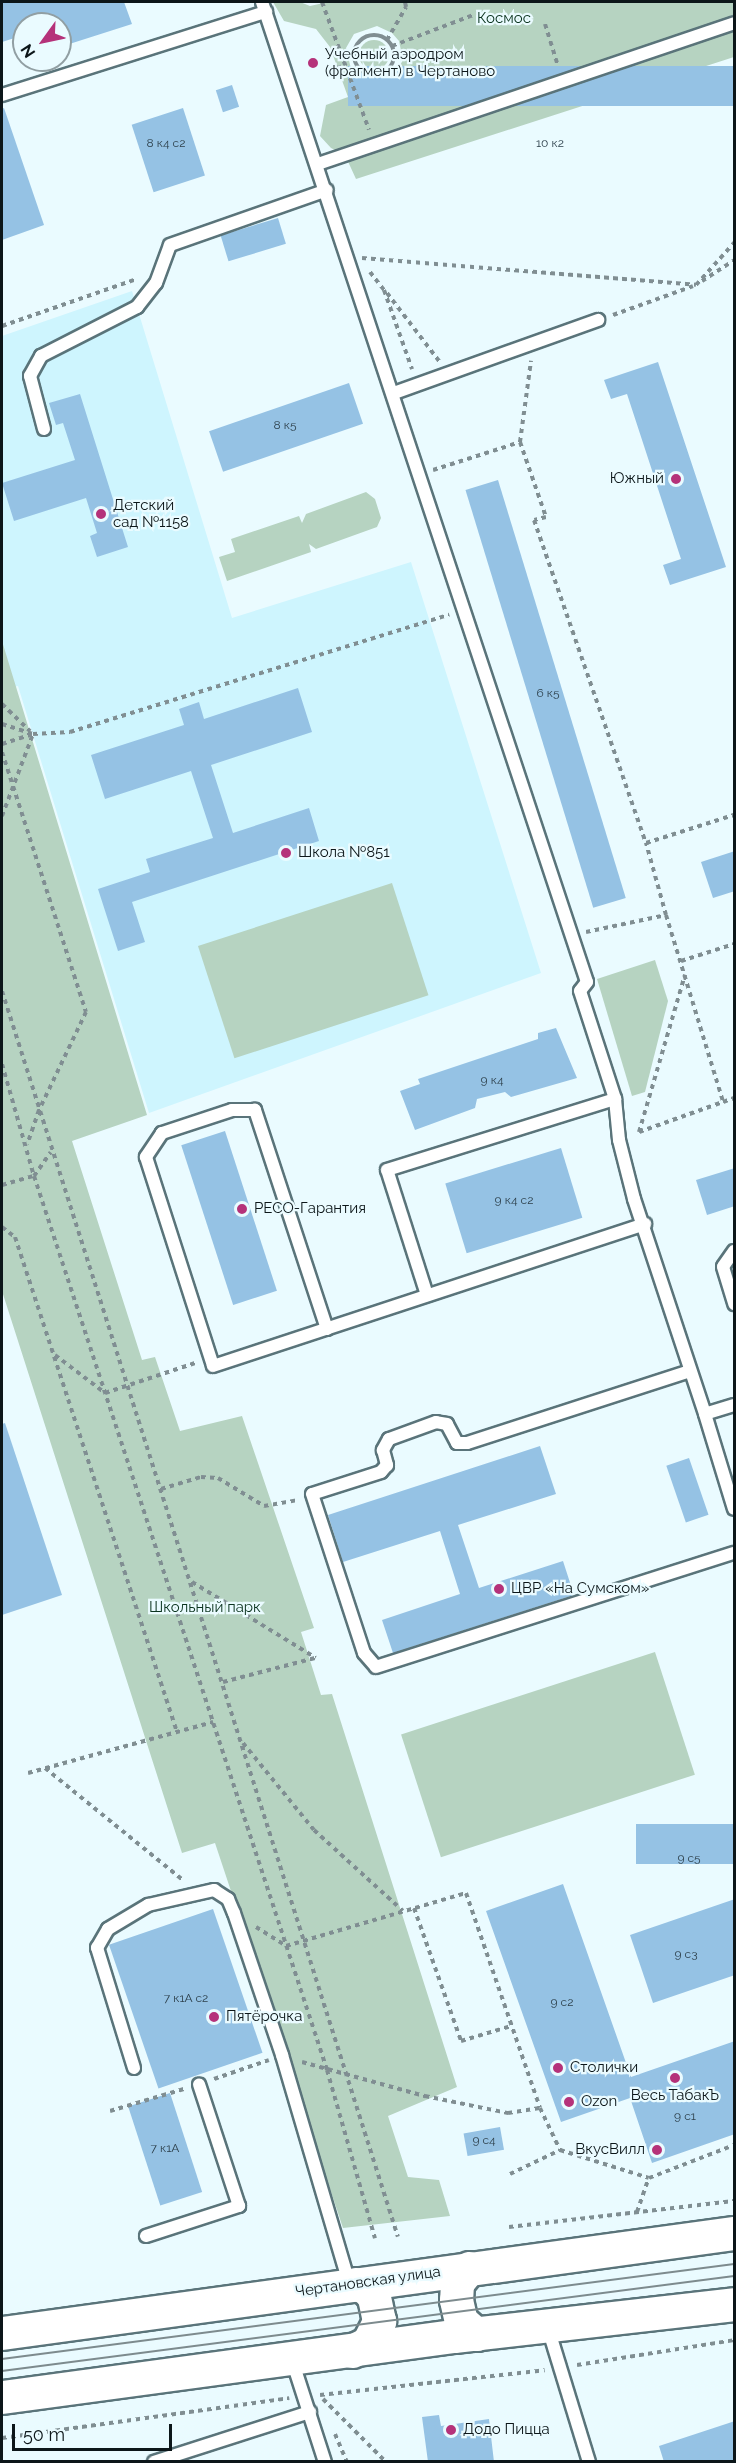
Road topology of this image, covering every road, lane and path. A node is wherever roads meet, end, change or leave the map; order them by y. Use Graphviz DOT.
graph roads {
  1 [pos="322,2"];
  2 [pos="405,2"];
  3 [pos="264,7"];
  4 [pos="482,12"];
  5 [pos="735,23"];
  6 [pos="545,24"];
  7 [pos="387,40"];
  8 [pos="392,46"];
  9 [pos="355,64"];
  10 [pos="346,65"];
  11 [pos="337,68"];
  12 [pos="563,81"];
  13 [pos="2,95"];
  14 [pos="374,145"];
  15 [pos="318,164"];
  16 [pos="327,190"];
  17 [pos="735,243"];
  18 [pos="349,257"];
  19 [pos="735,260"];
  20 [pos="159,271"];
  21 [pos="696,285"];
  22 [pos="384,290"];
  23 [pos="598,320"];
  24 [pos="2,326"];
  25 [pos="533,343"];
  26 [pos="448,374"];
  27 [pos="394,393"];
  28 [pos="44,429"];
  29 [pos="520,442"];
  30 [pos="420,474"];
  31 [pos="465,609"];
  32 [pos="2,704"];
  33 [pos="2,724"];
  34 [pos="33,734"];
  35 [pos="2,744"];
  36 [pos="2,752"];
  37 [pos="13,784"];
  38 [pos="735,815"];
  39 [pos="2,816"];
  40 [pos="646,843"];
  41 [pos="666,915"];
  42 [pos="571,936"];
  43 [pos="735,944"];
  44 [pos="681,961"];
  45 [pos="685,975"];
  46 [pos="2,991"];
  47 [pos="2,1064"];
  48 [pos="735,1098"];
  49 [pos="615,1099"];
  50 [pos="723,1102"];
  51 [pos="39,1110"];
  52 [pos="639,1132"];
  53 [pos="619,1140"];
  54 [pos="27,1145"];
  55 [pos="51,1152"];
  56 [pos="34,1176"];
  57 [pos="2,1185"];
  58 [pos="645,1224"];
  59 [pos="2,1227"];
  60 [pos="735,1251"];
  61 [pos="427,1295"];
  62 [pos="735,1304"];
  63 [pos="327,1329"];
  64 [pos="53,1354"];
  65 [pos="213,1366"];
  66 [pos="690,1371"];
  67 [pos="128,1385"];
  68 [pos="105,1393"];
  69 [pos="735,1405"];
  70 [pos="705,1414"];
  71 [pos="161,1489"];
  72 [pos="312,1494"];
  73 [pos="735,1509"];
  74 [pos="735,1553"];
  75 [pos="190,1581"];
  76 [pos="223,1682"];
  77 [pos="213,1722"];
  78 [pos="177,1732"];
  79 [pos="241,1740"];
  80 [pos="45,1768"];
  81 [pos="28,1773"];
  82 [pos="199,1892"];
  83 [pos="414,1908"];
  84 [pos="403,1911"];
  85 [pos="234,1913"];
  86 [pos="305,1943"];
  87 [pos="286,1946"];
  88 [pos="511,2026"];
  89 [pos="282,2055"];
  90 [pos="134,2068"];
  91 [pos="327,2070"];
  92 [pos="345,2073"];
  93 [pos="199,2084"];
  94 [pos="540,2108"];
  95 [pos="110,2111"];
  96 [pos="735,2145"];
  97 [pos="560,2150"];
  98 [pos="510,2174"];
  99 [pos="649,2178"];
  100 [pos="735,2201"];
  101 [pos="637,2212"];
  102 [pos="509,2227"];
  103 [pos="735,2233"];
  104 [pos="146,2236"];
  105 [pos="398,2237"];
  106 [pos="375,2238"];
  107 [pos="469,2268"];
  108 [pos="353,2284"];
  109 [pos="735,2304"];
  110 [pos="548,2328"];
  111 [pos="2,2333"];
  112 [pos="476,2334"];
  113 [pos="735,2340"];
  114 [pos="352,2351"];
  115 [pos="292,2359"];
  116 [pos="558,2368"];
  117 [pos="319,2395"];
  118 [pos="305,2396"];
  119 [pos="2,2397"];
  120 [pos="310,2412"];
  121 [pos="2,2438"];
  122 [pos="154,2462"];
  123 [pos="325,2462"];
  124 [pos="386,2462"];
  125 [pos="589,2462"];
  1 -- 10 [label="path"];
  2 -- 7 [label="path"];
  3 -- 13 [label="lane"];
  3 -- 15 [label="lane"];
  4 -- 8 [label="path"];
  5 -- 12 [label="lane"];
  6 -- 12 [label="path"];
  7 -- 8 [label="path"];
  7 -- 9 [label="path"];
  8 -- 9 [label="path"];
  9 -- 10 [label="path"];
  10 -- 11 [label="path"];
  10 -- 14 [label="path"];
  12 -- 14 [label="lane"];
  14 -- 15 [label="lane"];
  15 -- 16 [label="lane"];
  16 -- 18 [label="lane"];
  16 -- 20 [label="lane"];
  17 -- 21 [label="path"];
  18 -- 21 [label="path"];
  18 -- 27 [label="lane"];
  19 -- 21 [label="path"];
  20 -- 24 [label="path"];
  20 -- 28 [label="lane"];
  21 -- 23 [label="path"];
  22 -- 26 [label="path"];
  23 -- 25 [label="lane"];
  25 -- 26 [label="lane"];
  25 -- 29 [label="path"];
  26 -- 27 [label="lane"];
  27 -- 30 [label="lane"];
  29 -- 30 [label="path"];
  29 -- 40 [label="path"];
  30 -- 31 [label="lane"];
  31 -- 34 [label="path"];
  31 -- 42 [label="lane"];
  32 -- 34 [label="path"];
  33 -- 34 [label="path"];
  34 -- 35 [label="path"];
  34 -- 37 [label="path"];
  36 -- 37 [label="path"];
  37 -- 39 [label="path"];
  37 -- 51 [label="path"];
  38 -- 40 [label="path"];
  40 -- 41 [label="path"];
  41 -- 42 [label="path"];
  41 -- 44 [label="path"];
  42 -- 49 [label="lane"];
  43 -- 44 [label="path"];
  44 -- 45 [label="path"];
  45 -- 50 [label="path"];
  45 -- 52 [label="path"];
  46 -- 51 [label="path"];
  47 -- 54 [label="path"];
  48 -- 50 [label="path"];
  49 -- 53 [label="lane"];
  49 -- 61 [label="lane"];
  50 -- 52 [label="path"];
  51 -- 54 [label="path"];
  51 -- 55 [label="path"];
  52 -- 53 [label="path"];
  53 -- 58 [label="lane"];
  54 -- 56 [label="path"];
  55 -- 56 [label="path"];
  55 -- 67 [label="path"];
  56 -- 57 [label="path"];
  56 -- 68 [label="path"];
  58 -- 61 [label="lane"];
  58 -- 66 [label="lane"];
  59 -- 64 [label="path"];
  60 -- 62 [label="lane"];
  61 -- 63 [label="lane"];
  63 -- 65 [label="lane"];
  63 -- 65 [label="lane"];
  64 -- 68 [label="path"];
  64 -- 78 [label="path"];
  65 -- 67 [label="path"];
  66 -- 70 [label="lane"];
  66 -- 72 [label="lane"];
  67 -- 68 [label="path"];
  67 -- 71 [label="path"];
  68 -- 77 [label="path"];
  69 -- 70 [label="lane"];
  70 -- 73 [label="lane"];
  71 -- 72 [label="path"];
  71 -- 75 [label="path"];
  72 -- 74 [label="lane"];
  75 -- 76 [label="path"];
  75 -- 76 [label="path"];
  76 -- 79 [label="path"];
  77 -- 78 [label="path"];
  77 -- 87 [label="path"];
  78 -- 80 [label="path"];
  79 -- 84 [label="path"];
  79 -- 86 [label="path"];
  80 -- 81 [label="path"];
  80 -- 82 [label="path"];
  82 -- 85 [label="lane"];
  82 -- 90 [label="lane"];
  83 -- 84 [label="path"];
  83 -- 88 [label="path"];
  83 -- 88 [label="path"];
  84 -- 86 [label="path"];
  85 -- 87 [label="path"];
  85 -- 89 [label="lane"];
  86 -- 87 [label="path"];
  86 -- 92 [label="path"];
  87 -- 91 [label="path"];
  88 -- 94 [label="path"];
  89 -- 91 [label="path"];
  89 -- 93 [label="path"];
  89 -- 108 [label="lane"];
  91 -- 92 [label="path"];
  91 -- 106 [label="path"];
  92 -- 94 [label="path"];
  92 -- 105 [label="path"];
  93 -- 95 [label="path"];
  93 -- 104 [label="lane"];
  94 -- 97 [label="path"];
  96 -- 99 [label="path"];
  97 -- 98 [label="path"];
  97 -- 99 [label="path"];
  99 -- 101 [label="path"];
  100 -- 101 [label="path"];
  101 -- 102 [label="path"];
  103 -- 107 [label="main road, Чертановская улица"];
  107 -- 108 [label="main road, Чертановская улица"];
  107 -- 112 [label="main road"];
  108 -- 111 [label="main road, Чертановская улица"];
  108 -- 114 [label="main road"];
  109 -- 110 [label="main road"];
  110 -- 112 [label="main road"];
  110 -- 116 [label="lane"];
  112 -- 114 [label="main road"];
  113 -- 116 [label="path"];
  114 -- 115 [label="main road"];
  115 -- 118 [label="lane"];
  115 -- 119 [label="main road"];
  116 -- 117 [label="path"];
  116 -- 125 [label="lane"];
  117 -- 118 [label="path"];
  117 -- 124 [label="path"];
  118 -- 120 [label="lane"];
  118 -- 121 [label="path"];
  120 -- 122 [label="lane"];
  120 -- 123 [label="lane"];
}
